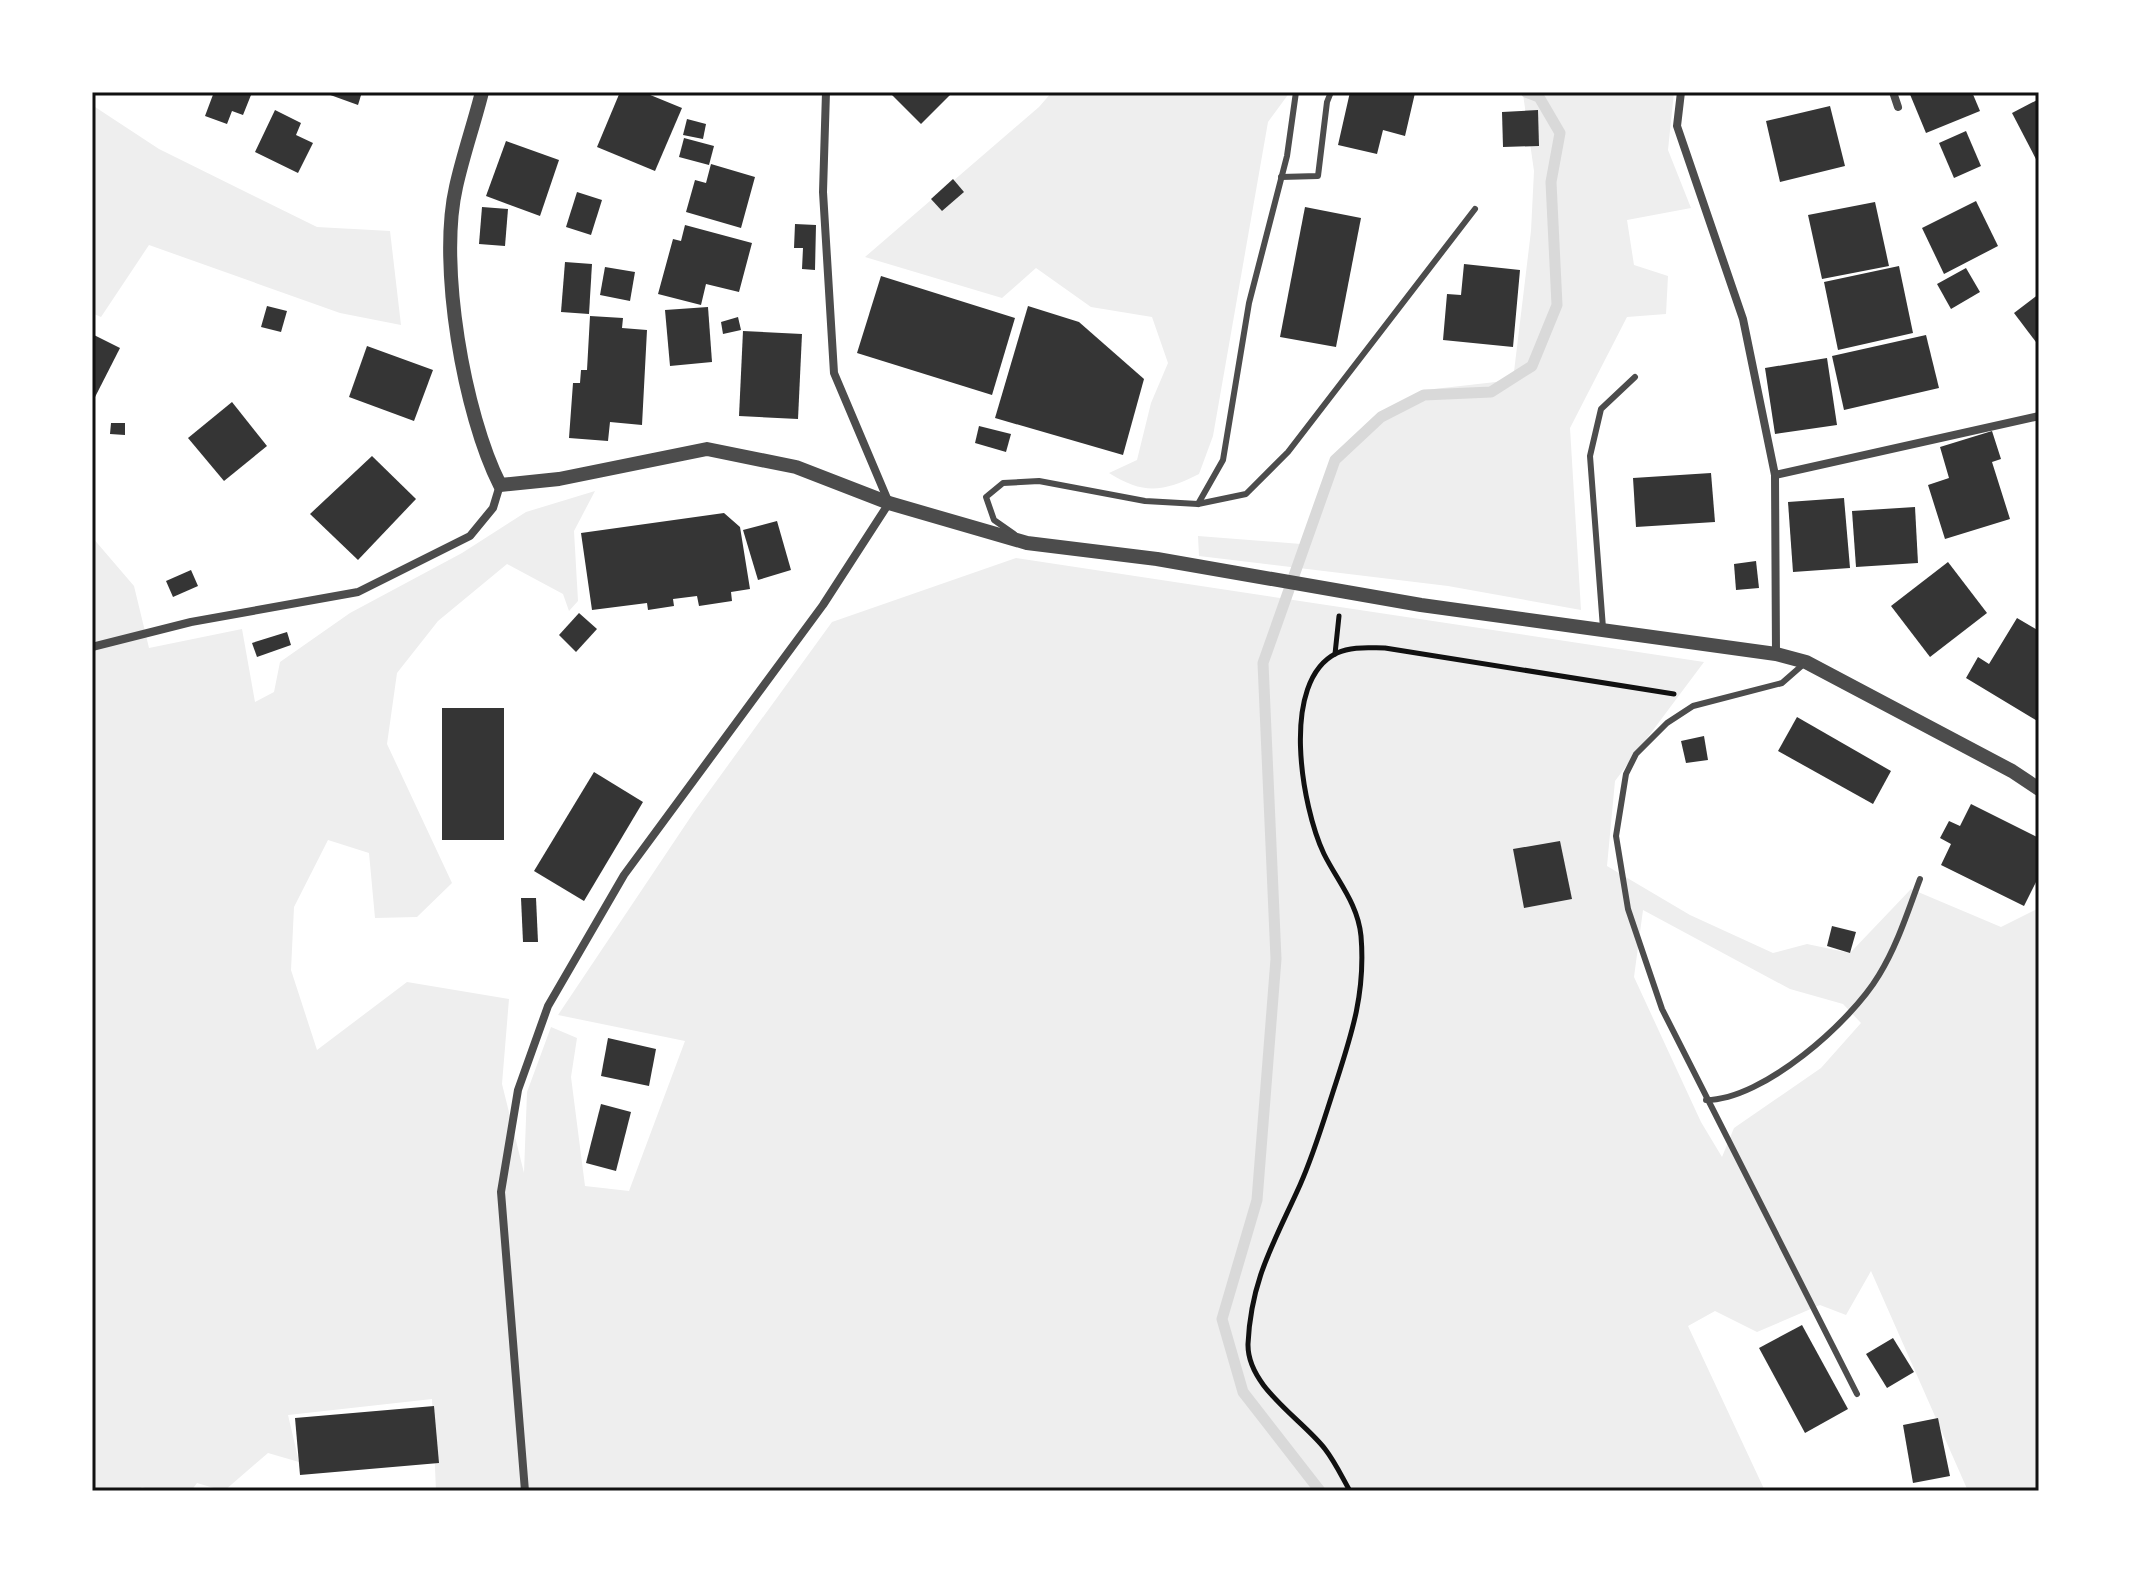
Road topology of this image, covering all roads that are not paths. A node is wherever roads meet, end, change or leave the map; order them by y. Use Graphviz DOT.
graph roads {
  1 [pos="482,92"];
  2 [pos="826,92"];
  3 [pos="1296,92"];
  4 [pos="1331,92"];
  5 [pos="1681,92"];
  6 [pos="1893,92"];
  7 [pos="1898,107"];
  8 [pos="1281,177"];
  9 [pos="1475,209"];
  10 [pos="1635,377"];
  11 [pos="2039,416"];
  12 [pos="1775,475"];
  13 [pos="500,485"];
  14 [pos="889,503"];
  15 [pos="1198,504"];
  16 [pos="1027,543"];
  17 [pos="1604,631"];
  18 [pos="92,647"];
  19 [pos="1776,654"];
  20 [pos="1806,662"];
  21 [pos="2039,789"];
  22 [pos="1920,879"];
  23 [pos="1706,1100"];
  24 [pos="1857,1394"];
  25 [pos="525,1491"];
  1 -- 13 [label="street"];
  2 -- 14 [label="street"];
  3 -- 8 [label="lane"];
  4 -- 8 [label="lane"];
  5 -- 12 [label="street"];
  6 -- 7 [label="street"];
  8 -- 15 [label="lane"];
  9 -- 15 [label="lane"];
  10 -- 17 [label="lane"];
  11 -- 12 [label="street"];
  12 -- 19 [label="street"];
  13 -- 14 [label="street"];
  13 -- 18 [label="street"];
  14 -- 16 [label="street"];
  14 -- 25 [label="street"];
  15 -- 16 [label="lane"];
  16 -- 17 [label="street"];
  17 -- 19 [label="street"];
  19 -- 20 [label="street"];
  20 -- 21 [label="street"];
  20 -- 23 [label="lane"];
  22 -- 23 [label="lane"];
  23 -- 24 [label="lane"];
}
